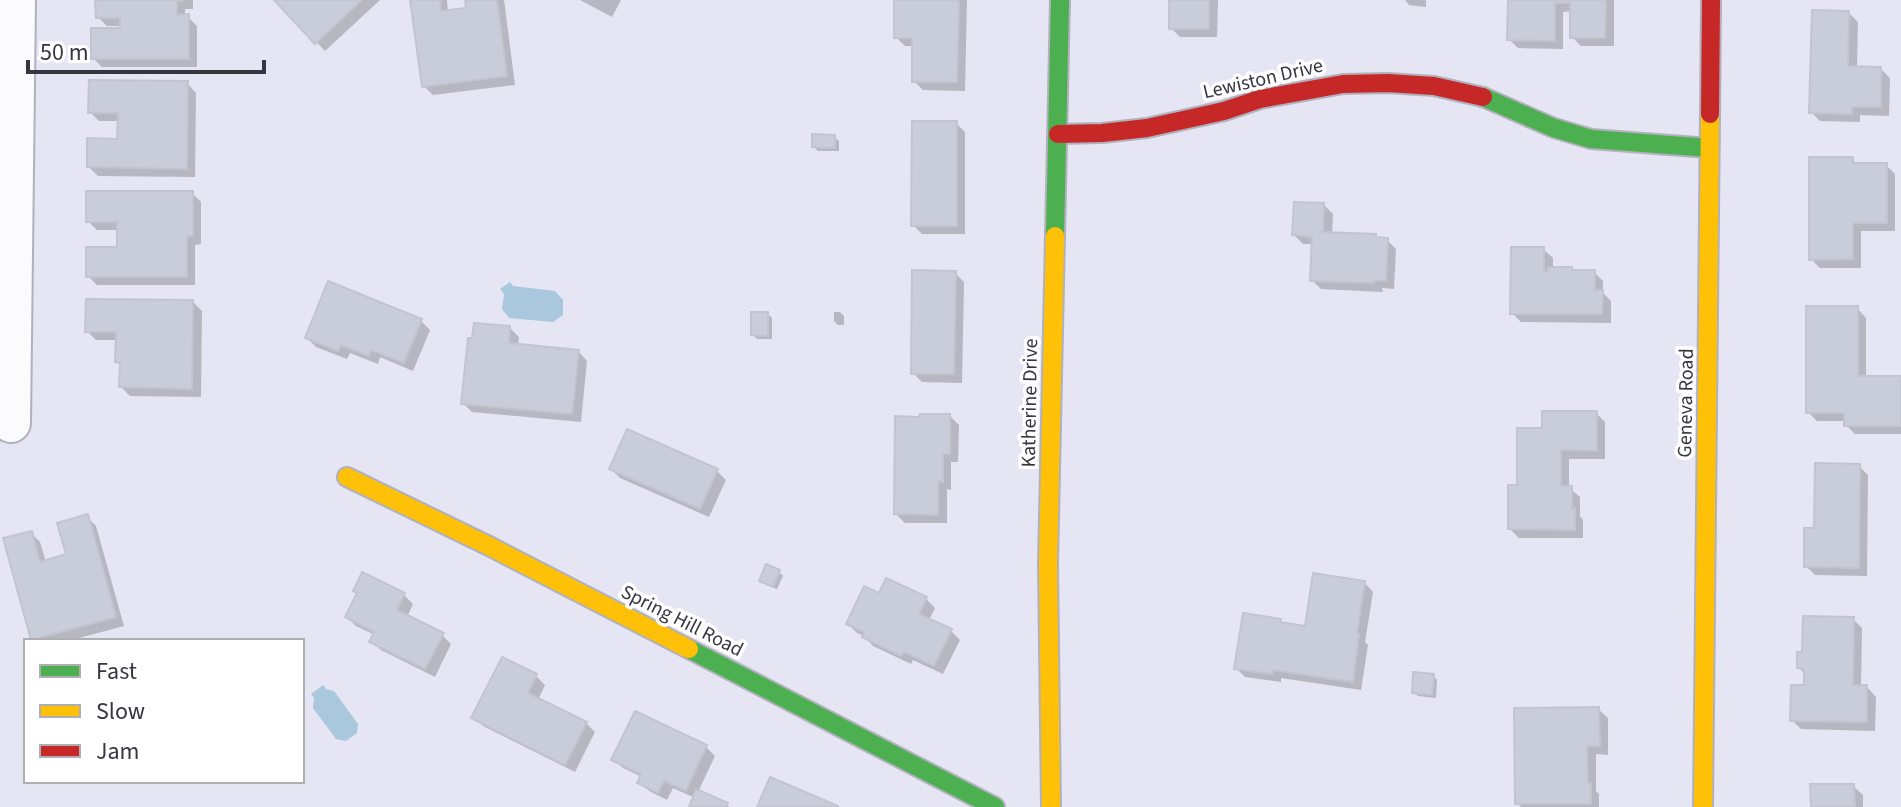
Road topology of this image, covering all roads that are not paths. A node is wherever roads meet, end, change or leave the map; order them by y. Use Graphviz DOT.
graph roads {
  1 [pos="16,0"];
  2 [pos="1060,0"];
  3 [pos="1711,0"];
  4 [pos="1058,134"];
  5 [pos="1709,148"];
  6 [pos="11,423"];
  7 [pos="347,477"];
  8 [pos="995,807"];
  9 [pos="1051,807"];
  10 [pos="1703,807"];
  1 -- 6 [label="street"];
  2 -- 4 [label="street, Katherine Drive"];
  3 -- 5 [label="street, Geneva Road"];
  4 -- 5 [label="street, Lewiston Drive"];
  4 -- 9 [label="street, Katherine Drive"];
  5 -- 10 [label="street, Geneva Road"];
  7 -- 8 [label="street, Spring Hill Road"];
}
